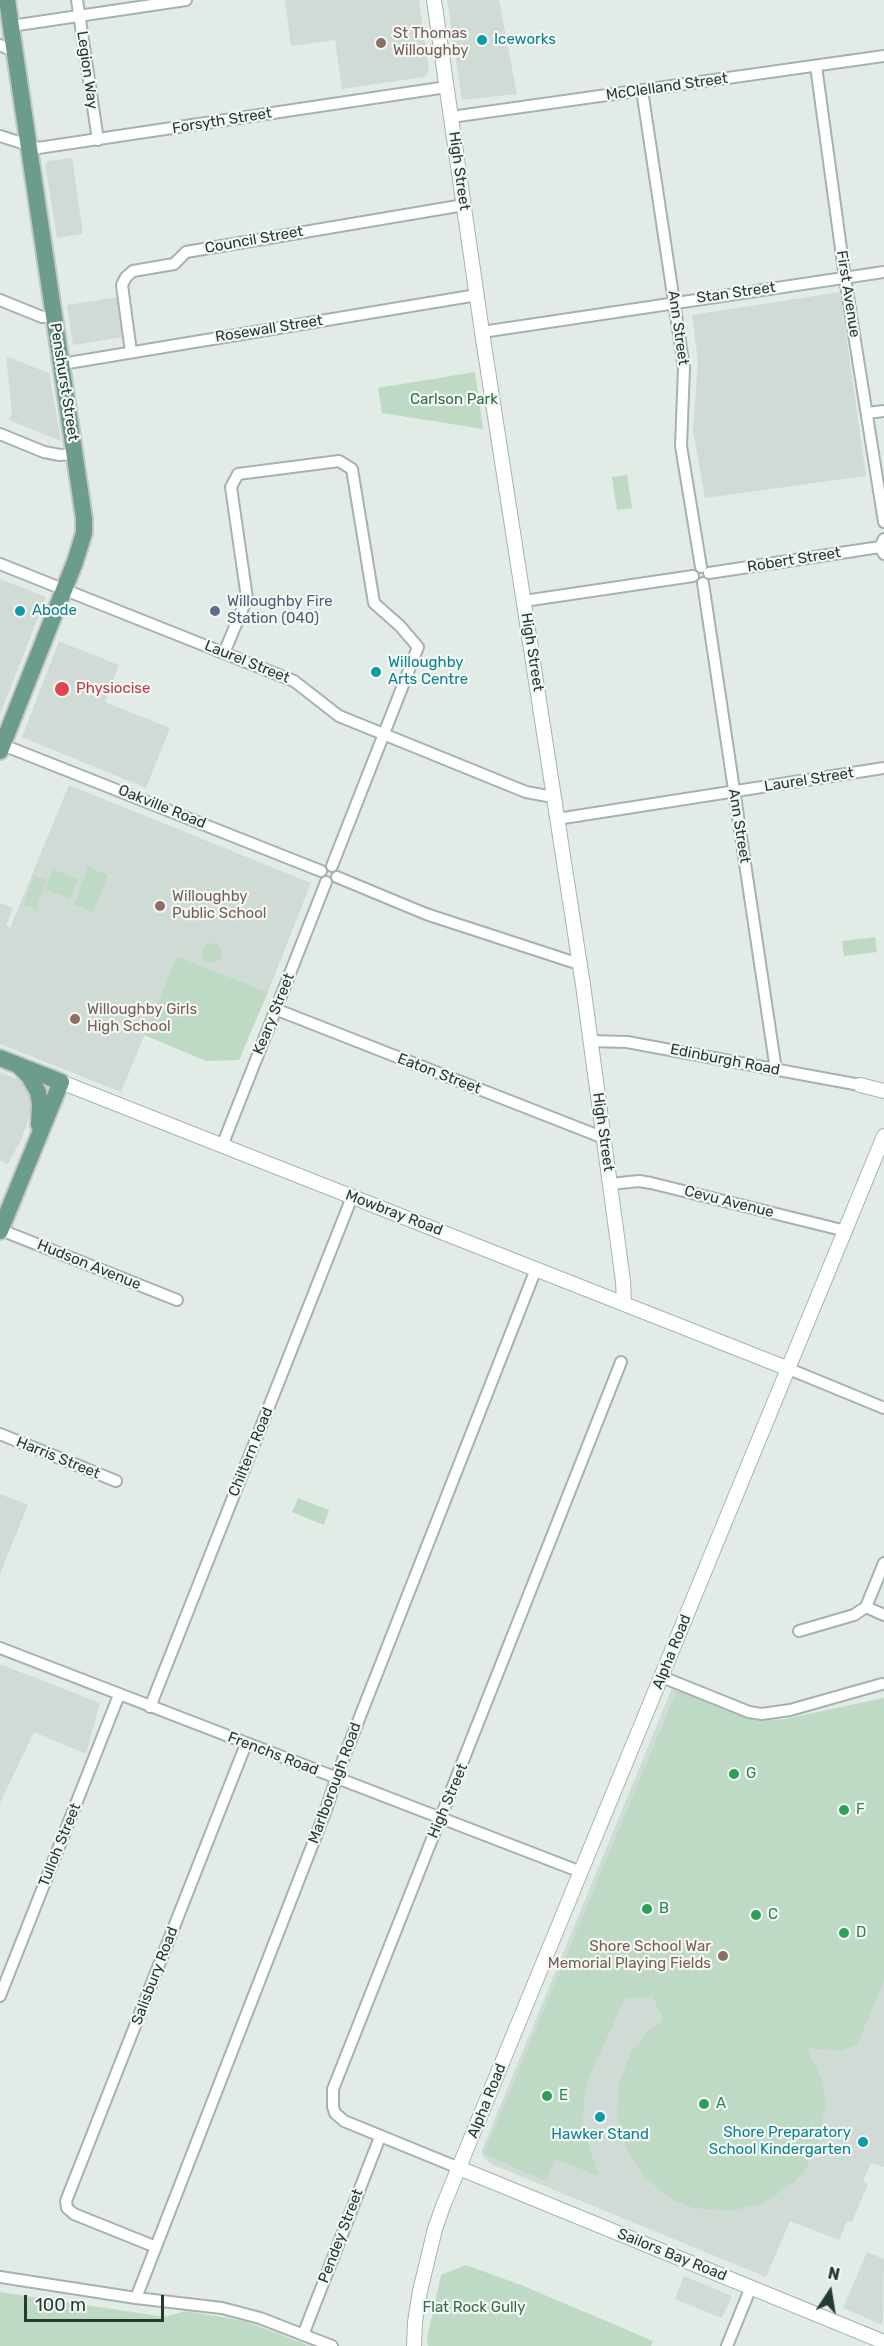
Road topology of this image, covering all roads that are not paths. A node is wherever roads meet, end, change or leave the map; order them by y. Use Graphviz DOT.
graph roads {
  1 [pos="7,0"];
  2 [pos="77,0"];
  3 [pos="186,0"];
  4 [pos="434,0"];
  5 [pos="79,16"];
  6 [pos="11,26"];
  7 [pos="8,48"];
  8 [pos="884,56"];
  9 [pos="816,66"];
  10 [pos="447,87"];
  11 [pos="642,90"];
  12 [pos="451,117"];
  13 [pos="0,136"];
  14 [pos="98,140"];
  15 [pos="29,145"];
  16 [pos="464,205"];
  17 [pos="884,272"];
  18 [pos="845,278"];
  19 [pos="477,295"];
  20 [pos="0,300"];
  21 [pos="674,303"];
  22 [pos="54,316"];
  23 [pos="482,332"];
  24 [pos="131,352"];
  25 [pos="62,364"];
  26 [pos="884,411"];
  27 [pos="867,413"];
  28 [pos="0,434"];
  29 [pos="75,454"];
  30 [pos="884,522"];
  31 [pos="882,547"];
  32 [pos="0,564"];
  33 [pos="705,570"];
  34 [pos="693,576"];
  35 [pos="703,583"];
  36 [pos="64,590"];
  37 [pos="524,601"];
  38 [pos="224,652"];
  39 [pos="385,734"];
  40 [pos="1,748"];
  41 [pos="884,768"];
  42 [pos="734,791"];
  43 [pos="553,797"];
  44 [pos="557,819"];
  45 [pos="332,866"];
  46 [pos="321,871"];
  47 [pos="331,880"];
  48 [pos="579,964"];
  49 [pos="275,1009"];
  50 [pos="590,1041"];
  51 [pos="0,1058"];
  52 [pos="17,1064"];
  53 [pos="776,1070"];
  54 [pos="61,1082"];
  55 [pos="860,1085"];
  56 [pos="882,1090"];
  57 [pos="40,1135"];
  58 [pos="884,1136"];
  59 [pos="604,1138"];
  60 [pos="222,1146"];
  61 [pos="610,1184"];
  62 [pos="352,1197"];
  63 [pos="0,1231"];
  64 [pos="846,1231"];
  65 [pos="536,1269"];
  66 [pos="177,1300"];
  67 [pos="624,1304"];
  68 [pos="621,1362"];
  69 [pos="789,1369"];
  70 [pos="884,1408"];
  71 [pos="0,1434"];
  72 [pos="116,1481"];
  73 [pos="884,1563"];
  74 [pos="866,1607"];
  75 [pos="884,1615"];
  76 [pos="799,1631"];
  77 [pos="0,1648"];
  78 [pos="662,1677"];
  79 [pos="882,1684"];
  80 [pos="119,1695"];
  81 [pos="150,1707"];
  82 [pos="246,1744"];
  83 [pos="337,1779"];
  84 [pos="441,1819"];
  85 [pos="581,1872"];
  86 [pos="0,1996"];
  87 [pos="380,2136"];
  88 [pos="459,2168"];
  89 [pos="156,2247"];
  90 [pos="0,2277"];
  91 [pos="752,2288"];
  92 [pos="136,2298"];
  93 [pos="303,2335"];
  94 [pos="884,2342"];
  95 [pos="332,2346"];
  96 [pos="414,2346"];
  97 [pos="728,2346"];
  1 -- 6 [label="main road, Penshurst Street"];
  2 -- 5 [label="street, Legion Way"];
  3 -- 5 [label="street"];
  4 -- 10 [label="main road, High Street"];
  5 -- 6 [label="street"];
  5 -- 14 [label="street, Legion Way"];
  6 -- 7 [label="main road, Penshurst Street"];
  7 -- 15 [label="main road, Penshurst Street"];
  8 -- 9 [label="street, McClelland Street"];
  9 -- 11 [label="street, McClelland Street"];
  9 -- 18 [label="street, First Avenue"];
  10 -- 12 [label="main road, High Street"];
  10 -- 14 [label="street, Forsyth Street"];
  11 -- 12 [label="street, McClelland Street"];
  11 -- 21 [label="street, Ann Street"];
  12 -- 16 [label="main road, High Street"];
  13 -- 15 [label="street, Forsyth Street"];
  14 -- 15 [label="street, Forsyth Street"];
  15 -- 22 [label="main road, Penshurst Street"];
  16 -- 19 [label="main road, High Street"];
  16 -- 24 [label="street, Council Street"];
  17 -- 18 [label="street, Stan Street"];
  18 -- 21 [label="street, Stan Street"];
  18 -- 27 [label="street, First Avenue"];
  19 -- 23 [label="main road, High Street"];
  19 -- 24 [label="street, Rosewall Street"];
  20 -- 22 [label="street"];
  21 -- 23 [label="street, Stan Street"];
  21 -- 33 [label="street, Ann Street"];
  22 -- 25 [label="main road, Penshurst Street"];
  23 -- 37 [label="main road, High Street"];
  24 -- 25 [label="street, Rosewall Street"];
  25 -- 29 [label="main road, Penshurst Street"];
  26 -- 27 [label="street"];
  27 -- 30 [label="street, First Avenue"];
  28 -- 29 [label="street"];
  29 -- 36 [label="main road, Penshurst Street"];
  31 -- 33 [label="street, Robert Street"];
  32 -- 36 [label="street, Laurel Street"];
  33 -- 34 [label="street"];
  33 -- 35 [label="street"];
  34 -- 35 [label="street"];
  34 -- 37 [label="street"];
  35 -- 42 [label="street, Ann Street"];
  36 -- 38 [label="street, Laurel Street"];
  36 -- 40 [label="main road, Penshurst Street"];
  37 -- 43 [label="main road, High Street"];
  38 -- 39 [label="street, Laurel Street"];
  38 -- 39 [label="street"];
  39 -- 43 [label="street, Laurel Street"];
  39 -- 45 [label="street"];
  40 -- 46 [label="street, Oakville Road"];
  41 -- 42 [label="street, Laurel Street"];
  42 -- 44 [label="street, Laurel Street"];
  42 -- 53 [label="street, Ann Street"];
  43 -- 44 [label="main road, High Street"];
  44 -- 48 [label="main road, High Street"];
  45 -- 46 [label="street"];
  45 -- 47 [label="street"];
  46 -- 47 [label="street"];
  47 -- 48 [label="street"];
  47 -- 49 [label="street, Keary Street"];
  48 -- 50 [label="main road, High Street"];
  49 -- 59 [label="street, Eaton Street"];
  49 -- 60 [label="street, Keary Street"];
  50 -- 53 [label="street, Edinburgh Road"];
  50 -- 59 [label="main road, High Street"];
  51 -- 52 [label="main road, Mowbray Road"];
  52 -- 54 [label="main road, Mowbray Road"];
  52 -- 57 [label="main road"];
  53 -- 55 [label="street, Edinburgh Road"];
  54 -- 57 [label="main road"];
  54 -- 60 [label="main road, Mowbray Road"];
  55 -- 56 [label="main road"];
  57 -- 63 [label="main road"];
  58 -- 64 [label="main road, Alpha Road"];
  59 -- 61 [label="main road, High Street"];
  60 -- 62 [label="main road, Mowbray Road"];
  61 -- 64 [label="street, Cevu Avenue"];
  61 -- 67 [label="main road, High Street"];
  62 -- 65 [label="main road, Mowbray Road"];
  62 -- 81 [label="street, Chiltern Road"];
  63 -- 66 [label="street, Hudson Avenue"];
  64 -- 69 [label="main road, Alpha Road"];
  65 -- 67 [label="main road, Mowbray Road"];
  65 -- 83 [label="street, Marlborough Road"];
  67 -- 69 [label="main road, Mowbray Road"];
  68 -- 84 [label="street, High Street"];
  69 -- 70 [label="street"];
  69 -- 78 [label="main road, Alpha Road"];
  71 -- 72 [label="street, Harris Street"];
  73 -- 74 [label="street"];
  74 -- 75 [label="street"];
  74 -- 76 [label="street"];
  77 -- 80 [label="street, Frenchs Road"];
  78 -- 79 [label="street"];
  78 -- 85 [label="main road, Alpha Road"];
  80 -- 81 [label="street, Frenchs Road"];
  80 -- 86 [label="street, Tulloh Street"];
  81 -- 82 [label="street, Frenchs Road"];
  82 -- 83 [label="street, Frenchs Road"];
  82 -- 89 [label="street, Salisbury Road"];
  83 -- 84 [label="street, Frenchs Road"];
  83 -- 89 [label="street, Marlborough Road"];
  84 -- 85 [label="street, Frenchs Road"];
  84 -- 87 [label="street, High Street"];
  85 -- 88 [label="main road, Alpha Road"];
  87 -- 88 [label="street, High Street"];
  87 -- 93 [label="street, Pendey Street"];
  88 -- 91 [label="main road, Sailors Bay Road"];
  88 -- 96 [label="main road, Alpha Road"];
  89 -- 92 [label="street, Marlborough Road"];
  90 -- 92 [label="street"];
  91 -- 94 [label="main road, Sailors Bay Road"];
  91 -- 97 [label="street"];
  92 -- 93 [label="street"];
  93 -- 95 [label="street"];
}
